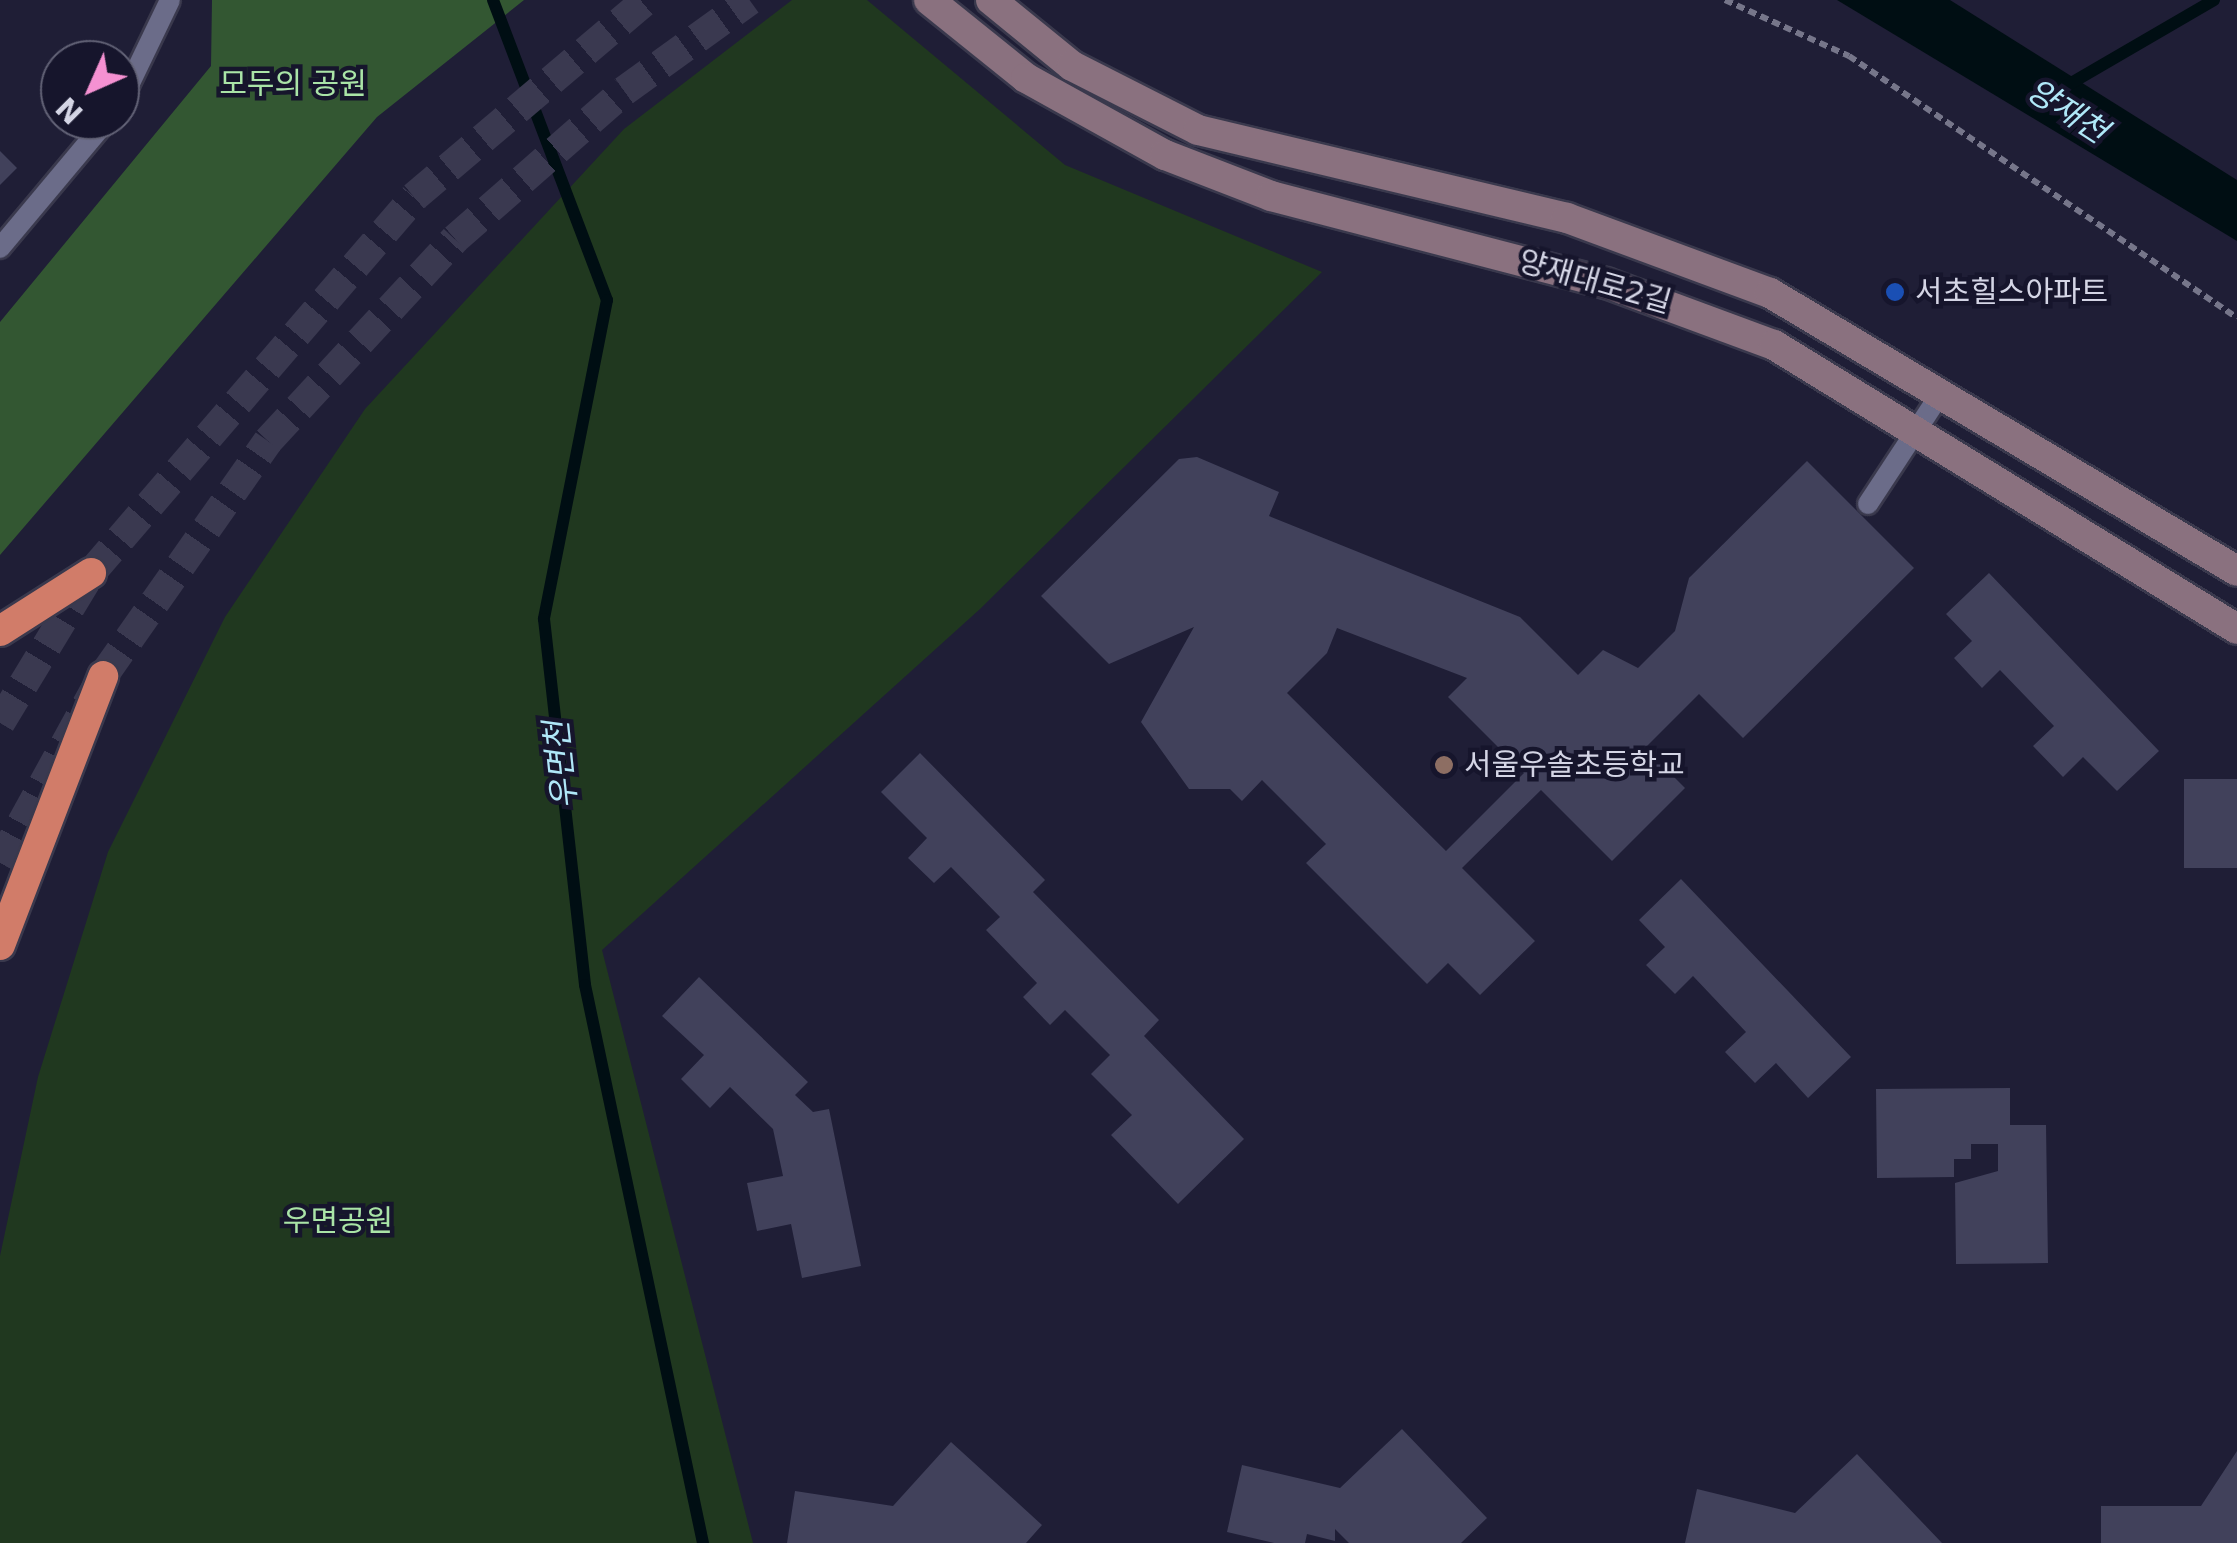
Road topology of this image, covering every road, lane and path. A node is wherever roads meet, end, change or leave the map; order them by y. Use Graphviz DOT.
graph roads {
  1 [pos="170,0"];
  2 [pos="929,0"];
  3 [pos="991,0"];
  4 [pos="1725,0"];
  5 [pos="140,62"];
  6 [pos="90,140"];
  7 [pos="0,248"];
  8 [pos="2237,318"];
  9 [pos="1943,390"];
  10 [pos="1911,429"];
  11 [pos="1868,504"];
  12 [pos="2237,571"];
  13 [pos="91,574"];
  14 [pos="2237,629"];
  15 [pos="0,631"];
  16 [pos="102,676"];
  17 [pos="0,945"];
  1 -- 5 [label="lane"];
  2 -- 10 [label="street, 양재대로2길"];
  3 -- 9 [label="street, 양재대로2길"];
  4 -- 8 [label="path"];
  6 -- 7 [label="lane"];
  9 -- 10 [label="lane"];
  9 -- 12 [label="street, 양재대로2길"];
  10 -- 11 [label="lane"];
  10 -- 14 [label="street, 양재대로2길"];
  13 -- 15 [label="highway"];
  16 -- 17 [label="highway"];
}
